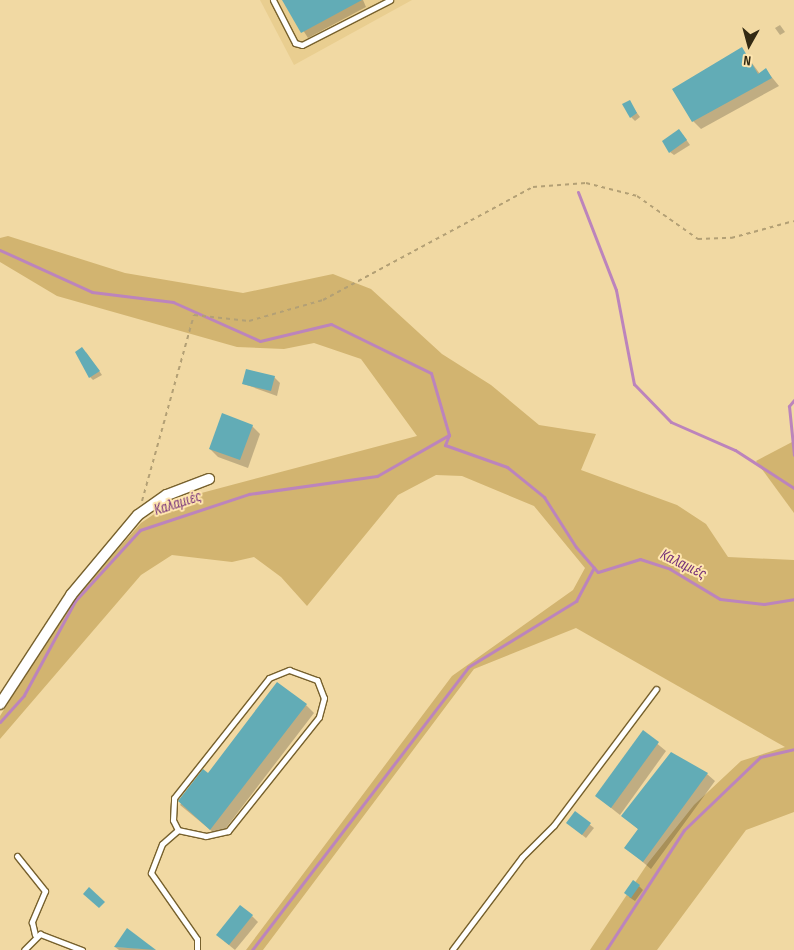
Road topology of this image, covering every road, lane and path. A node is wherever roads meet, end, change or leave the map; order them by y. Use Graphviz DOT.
graph roads {
  1 [pos="273,0"];
  2 [pos="387,0"];
  3 [pos="794,221"];
  4 [pos="209,479"];
  5 [pos="138,515"];
  6 [pos="656,690"];
  7 [pos="0,704"];
  8 [pos="178,830"];
  9 [pos="17,856"];
  10 [pos="35,935"];
  11 [pos="24,950"];
  12 [pos="82,950"];
  13 [pos="197,950"];
  14 [pos="452,950"];
  1 -- 2 [label="lane"];
  3 -- 5 [label="path"];
  4 -- 5 [label="street"];
  5 -- 7 [label="street"];
  6 -- 14 [label="lane"];
  8 -- 8 [label="lane"];
  8 -- 13 [label="lane"];
  9 -- 10 [label="lane"];
  10 -- 11 [label="lane"];
  10 -- 12 [label="lane"];
}
